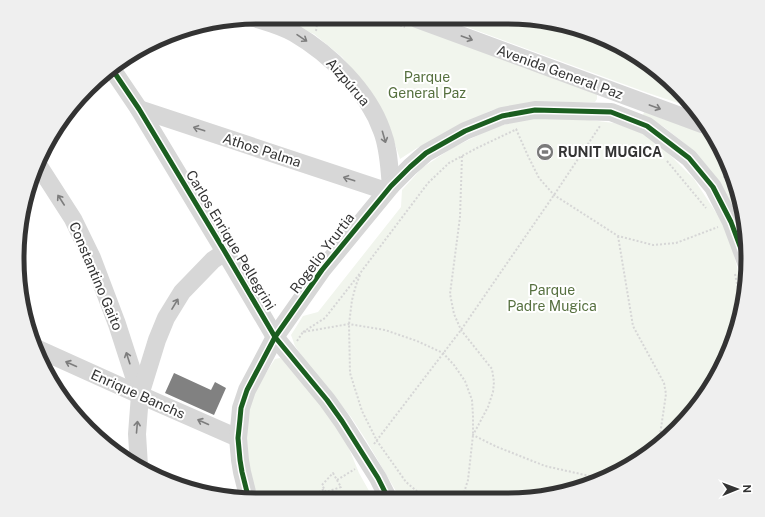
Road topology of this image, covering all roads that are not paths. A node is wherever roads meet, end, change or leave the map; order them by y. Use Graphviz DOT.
graph roads {
  1 [pos="274,24"];
  2 [pos="428,24"];
  3 [pos="115,73"];
  4 [pos="619,94"];
  5 [pos="139,109"];
  6 [pos="611,112"];
  7 [pos="696,122"];
  8 [pos="42,170"];
  9 [pos="388,188"];
  10 [pos="225,252"];
  11 [pos="740,268"];
  12 [pos="275,337"];
  13 [pos="43,351"];
  14 [pos="140,395"];
  15 [pos="238,438"];
  16 [pos="139,460"];
  17 [pos="247,492"];
  18 [pos="385,493"];
  1 -- 9 [label="street, Aizpúrua, one-way"];
  2 -- 4 [label="street, Avenida General Paz, one-way"];
  3 -- 5 [label="street, Carlos Enrique Pellegrini"];
  4 -- 6 [label="street"];
  4 -- 7 [label="street, Avenida General Paz, one-way"];
  9 -- 5 [label="street, Athos Palma, one-way"];
  5 -- 10 [label="street, Carlos Enrique Pellegrini"];
  6 -- 9 [label="street, Rogelio Yrurtia"];
  6 -- 11 [label="street, Rogelio Yrurtia"];
  14 -- 8 [label="street, Constantino Gaito, one-way"];
  9 -- 12 [label="street, Rogelio Yrurtia"];
  10 -- 12 [label="street, Carlos Enrique Pellegrini"];
  14 -- 10 [label="street, one-way"];
  12 -- 15 [label="street, Rogelio Yrurtia"];
  12 -- 18 [label="street, Carlos Enrique Pellegrini"];
  14 -- 13 [label="street, Enrique Banchs, one-way"];
  15 -- 14 [label="street, Enrique Banchs, one-way"];
  16 -- 14 [label="street, one-way"];
  15 -- 17 [label="street, Rogelio Yrurtia"];
}
